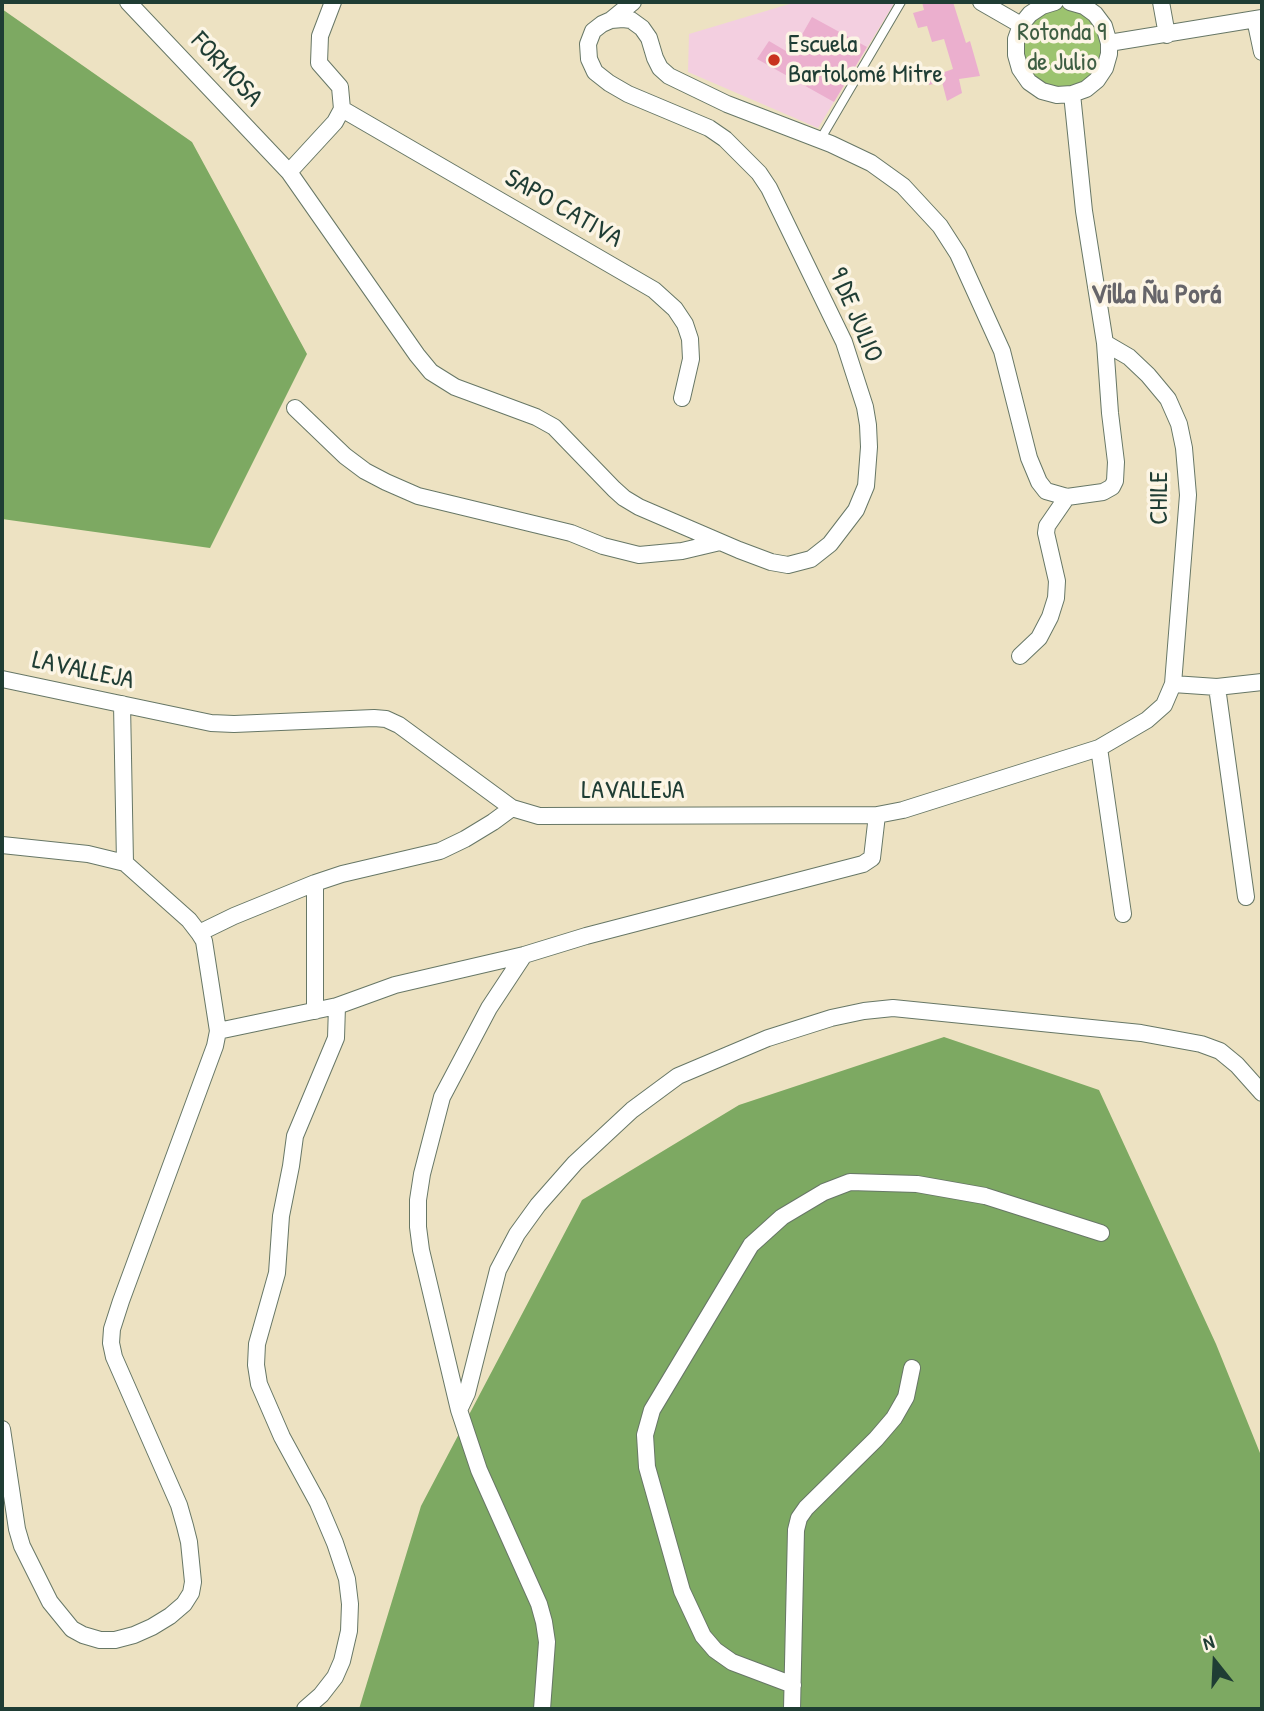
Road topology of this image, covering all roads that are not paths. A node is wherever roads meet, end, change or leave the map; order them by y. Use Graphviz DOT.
graph roads {
  1 [pos="128,2"];
  2 [pos="333,2"];
  3 [pos="633,2"];
  4 [pos="901,2"];
  5 [pos="981,2"];
  6 [pos="1055,2"];
  7 [pos="1070,2"];
  8 [pos="1161,2"];
  9 [pos="1259,19"];
  10 [pos="611,20"];
  11 [pos="1021,25"];
  12 [pos="1167,35"];
  13 [pos="1109,43"];
  14 [pos="1262,52"];
  15 [pos="1072,94"];
  16 [pos="342,109"];
  17 [pos="820,140"];
  18 [pos="289,172"];
  19 [pos="1105,343"];
  20 [pos="682,398"];
  21 [pos="295,408"];
  22 [pos="1067,497"];
  23 [pos="720,542"];
  24 [pos="1020,656"];
  25 [pos="2,679"];
  26 [pos="1262,682"];
  27 [pos="1173,684"];
  28 [pos="1217,687"];
  29 [pos="122,704"];
  30 [pos="1099,748"];
  31 [pos="512,808"];
  32 [pos="877,815"];
  33 [pos="2,845"];
  34 [pos="125,863"];
  35 [pos="315,883"];
  36 [pos="1246,897"];
  37 [pos="1123,914"];
  38 [pos="200,933"];
  39 [pos="524,955"];
  40 [pos="337,1006"];
  41 [pos="315,1011"];
  42 [pos="218,1031"];
  43 [pos="1262,1093"];
  44 [pos="1101,1233"];
  45 [pos="912,1368"];
  46 [pos="460,1410"];
  47 [pos="2,1429"];
  48 [pos="9,1526"];
  49 [pos="793,1685"];
  50 [pos="305,1709"];
  51 [pos="542,1709"];
  52 [pos="792,1709"];
  1 -- 18 [label="street, FORMOSA"];
  2 -- 16 [label="street"];
  3 -- 10 [label="street, 9 DE JULIO"];
  4 -- 17 [label="lane"];
  5 -- 11 [label="street"];
  6 -- 11 [label="street"];
  7 -- 13 [label="street"];
  8 -- 12 [label="street"];
  9 -- 12 [label="street"];
  9 -- 14 [label="street"];
  10 -- 17 [label="street"];
  10 -- 23 [label="street, 9 DE JULIO"];
  11 -- 15 [label="street"];
  12 -- 13 [label="street"];
  13 -- 15 [label="street"];
  15 -- 19 [label="street"];
  16 -- 18 [label="street"];
  16 -- 20 [label="street, SAPO CATIVA"];
  17 -- 22 [label="street"];
  18 -- 23 [label="street, 9 DE JULIO"];
  19 -- 22 [label="street"];
  19 -- 27 [label="street, CHILE"];
  21 -- 23 [label="street"];
  22 -- 24 [label="street"];
  25 -- 29 [label="street, LAVALLEJA"];
  26 -- 28 [label="street"];
  27 -- 28 [label="street"];
  27 -- 30 [label="street, LAVALLEJA"];
  28 -- 36 [label="street"];
  29 -- 31 [label="street, LAVALLEJA"];
  29 -- 34 [label="street"];
  30 -- 32 [label="street, LAVALLEJA"];
  30 -- 37 [label="street"];
  31 -- 32 [label="street, LAVALLEJA"];
  31 -- 35 [label="street"];
  32 -- 39 [label="street"];
  33 -- 34 [label="street"];
  34 -- 38 [label="street"];
  35 -- 38 [label="street"];
  35 -- 41 [label="street"];
  38 -- 42 [label="street"];
  39 -- 40 [label="street"];
  39 -- 46 [label="street"];
  40 -- 41 [label="street"];
  40 -- 50 [label="street"];
  41 -- 42 [label="street"];
  42 -- 48 [label="street"];
  43 -- 46 [label="street"];
  44 -- 49 [label="street"];
  45 -- 49 [label="street"];
  46 -- 51 [label="street"];
  47 -- 48 [label="street"];
  49 -- 52 [label="street"];
}
